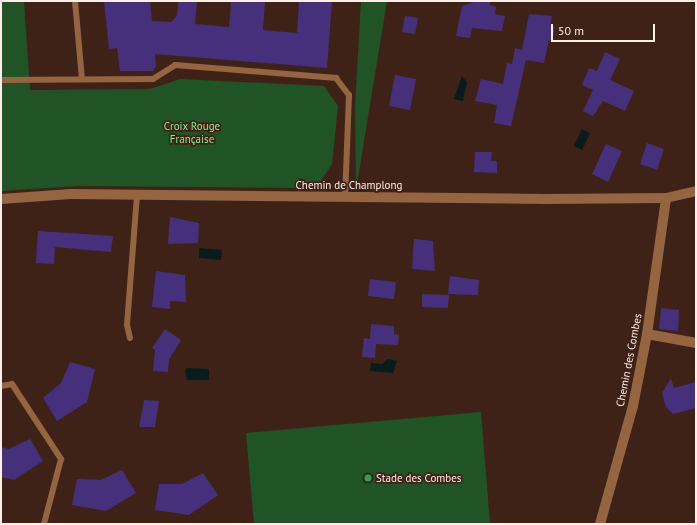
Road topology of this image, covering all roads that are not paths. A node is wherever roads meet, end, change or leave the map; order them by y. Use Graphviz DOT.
graph roads {
  1 [pos="74,1"];
  2 [pos="82,79"];
  3 [pos="1,80"];
  4 [pos="696,191"];
  5 [pos="137,194"];
  6 [pos="345,197"];
  7 [pos="666,198"];
  8 [pos="1,199"];
  9 [pos="647,334"];
  10 [pos="130,338"];
  11 [pos="696,343"];
  12 [pos="1,386"];
  13 [pos="44,524"];
  14 [pos="600,524"];
  1 -- 2 [label="lane"];
  2 -- 3 [label="lane"];
  2 -- 6 [label="lane"];
  4 -- 7 [label="street, Chemin de Champlong"];
  5 -- 6 [label="street, Chemin de Champlong"];
  5 -- 8 [label="street, Chemin de Champlong"];
  5 -- 10 [label="lane"];
  6 -- 7 [label="street, Chemin de Champlong"];
  7 -- 9 [label="street, Chemin des Combes"];
  9 -- 11 [label="street"];
  9 -- 14 [label="street, Chemin des Combes"];
  12 -- 13 [label="lane"];
}
